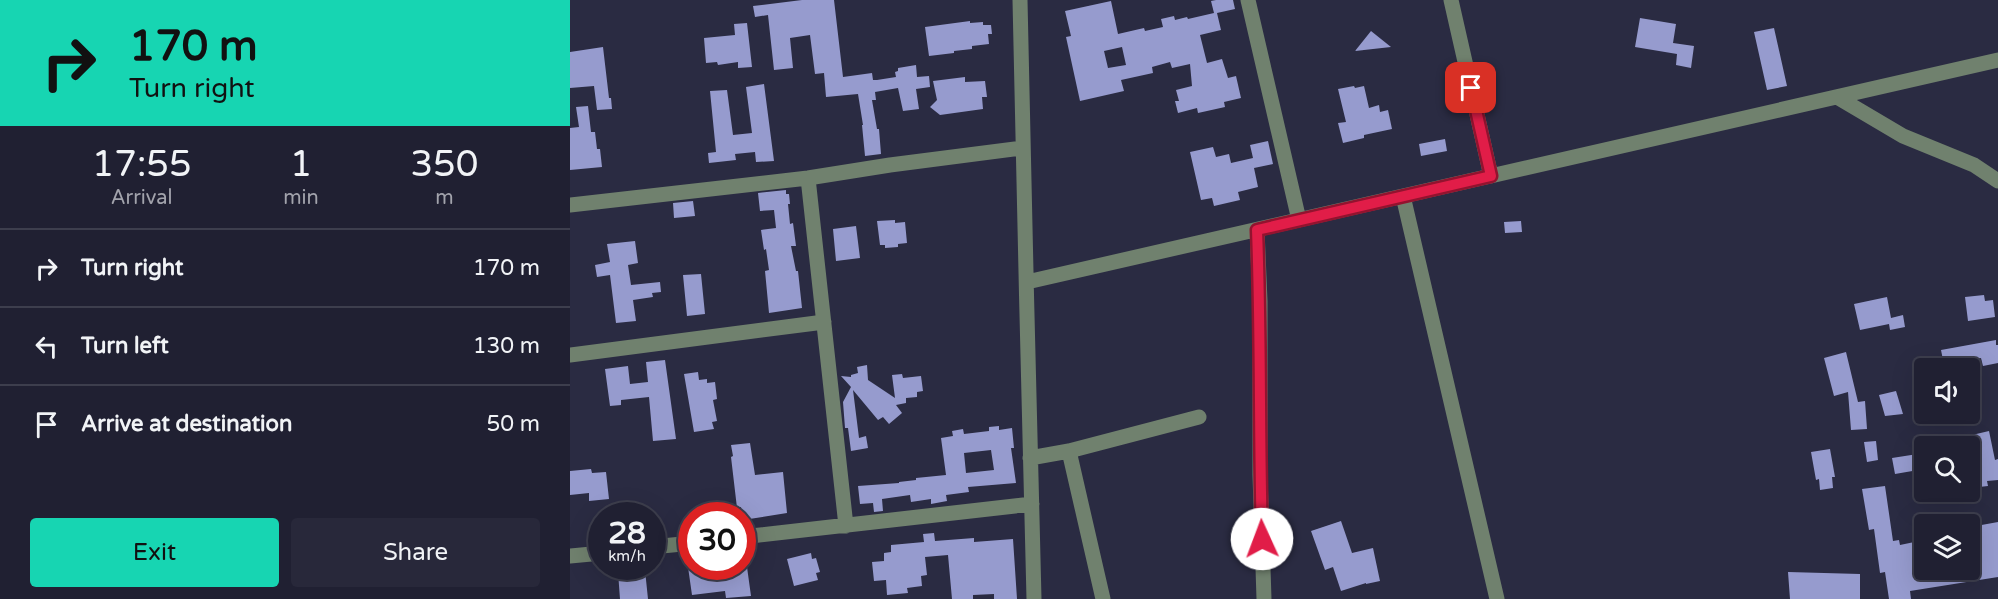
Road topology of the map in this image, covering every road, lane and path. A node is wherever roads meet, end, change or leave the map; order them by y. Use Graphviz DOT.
graph roads {
  1 [pos="1020,0"];
  2 [pos="1248,0"];
  3 [pos="1451,0"];
  4 [pos="1998,60"];
  5 [pos="1837,97"];
  6 [pos="1022,148"];
  7 [pos="1491,176"];
  8 [pos="808,178"];
  9 [pos="1998,181"];
  10 [pos="1403,196"];
  11 [pos="570,205"];
  12 [pos="1299,220"];
  13 [pos="1257,230"];
  14 [pos="1027,282"];
  15 [pos="824,322"];
  16 [pos="570,355"];
  17 [pos="1199,417"];
  18 [pos="1069,451"];
  19 [pos="1030,458"];
  20 [pos="1032,504"];
  21 [pos="846,526"];
  22 [pos="756,536"];
  23 [pos="588,554"];
  24 [pos="570,556"];
  25 [pos="1034,599"];
  26 [pos="1103,599"];
  27 [pos="1264,599"];
  28 [pos="1497,599"];
  1 -- 6 [label="street"];
  2 -- 12 [label="street"];
  3 -- 7 [label="street"];
  4 -- 5 [label="street"];
  5 -- 7 [label="street"];
  5 -- 9 [label="street"];
  6 -- 8 [label="street"];
  6 -- 14 [label="street"];
  7 -- 10 [label="street"];
  8 -- 11 [label="street"];
  8 -- 15 [label="street"];
  10 -- 12 [label="street"];
  10 -- 28 [label="street"];
  12 -- 13 [label="street"];
  13 -- 14 [label="street"];
  13 -- 27 [label="street"];
  14 -- 19 [label="street"];
  15 -- 16 [label="street"];
  15 -- 21 [label="street"];
  17 -- 18 [label="street"];
  18 -- 19 [label="street"];
  18 -- 26 [label="street"];
  19 -- 20 [label="street"];
  20 -- 21 [label="street"];
  20 -- 25 [label="street"];
  21 -- 22 [label="street"];
  23 -- 24 [label="street"];
}
